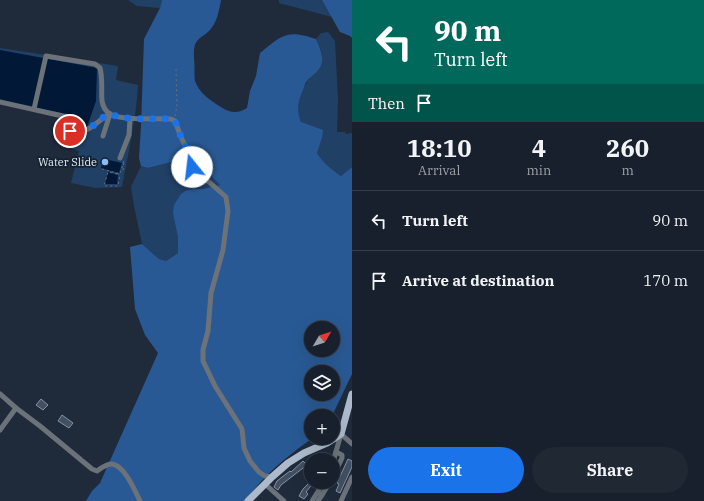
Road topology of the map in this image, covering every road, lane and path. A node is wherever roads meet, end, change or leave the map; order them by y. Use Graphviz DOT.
graph roads {
  1 [pos="176,69"];
  2 [pos="0,102"];
  3 [pos="34,109"];
  4 [pos="110,114"];
  5 [pos="130,118"];
  6 [pos="175,121"];
  7 [pos="104,136"];
  8 [pos="122,160"];
  9 [pos="102,169"];
  10 [pos="123,170"];
  11 [pos="117,174"];
  12 [pos="0,394"];
  13 [pos="352,394"];
  14 [pos="16,408"];
  15 [pos="0,430"];
  16 [pos="341,434"];
  17 [pos="352,444"];
  18 [pos="336,452"];
  19 [pos="272,477"];
  20 [pos="352,477"];
  21 [pos="264,484"];
  22 [pos="322,489"];
  23 [pos="324,489"];
  24 [pos="320,494"];
  25 [pos="140,501"];
  26 [pos="248,501"];
  27 [pos="284,501"];
  28 [pos="312,501"];
  29 [pos="318,501"];
  30 [pos="341,501"];
  1 -- 6 [label="path"];
  2 -- 3 [label="lane"];
  3 -- 4 [label="lane"];
  3 -- 4 [label="lane"];
  4 -- 5 [label="lane"];
  4 -- 7 [label="lane"];
  5 -- 6 [label="lane"];
  5 -- 8 [label="lane"];
  6 -- 19 [label="lane"];
  8 -- 10 [label="path"];
  8 -- 11 [label="path"];
  9 -- 11 [label="path"];
  11 -- 11 [label="path"];
  12 -- 14 [label="lane"];
  13 -- 16 [label="main road"];
  14 -- 15 [label="lane"];
  14 -- 25 [label="lane"];
  16 -- 17 [label="lane"];
  16 -- 18 [label="lane"];
  16 -- 19 [label="main road"];
  19 -- 21 [label="main road"];
  20 -- 30 [label="lane"];
  21 -- 26 [label="main road"];
  21 -- 27 [label="lane"];
  22 -- 24 [label="lane"];
  23 -- 24 [label="lane"];
  24 -- 28 [label="lane"];
  24 -- 29 [label="lane"];
}
